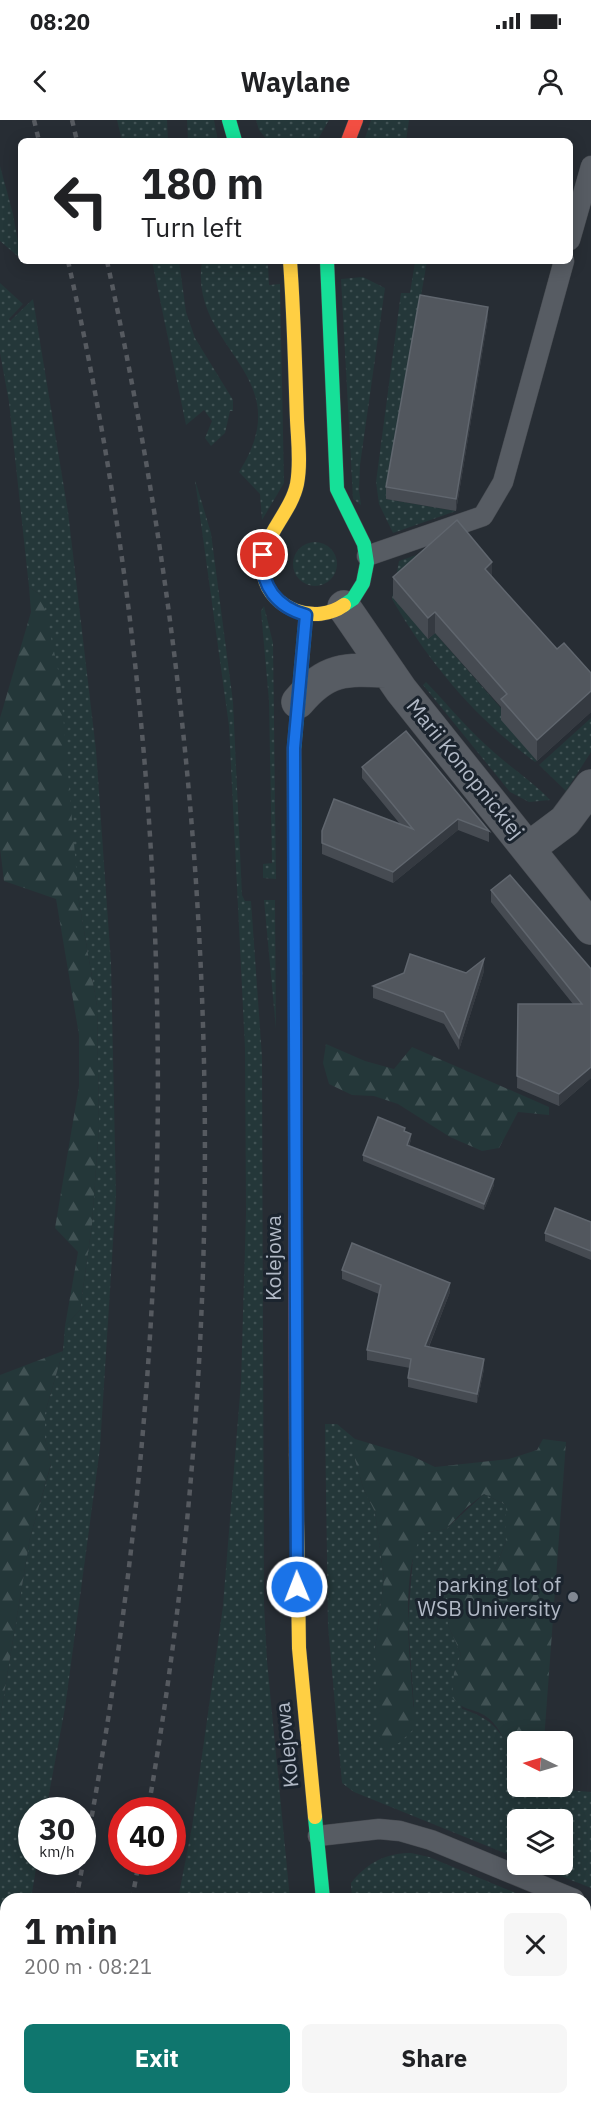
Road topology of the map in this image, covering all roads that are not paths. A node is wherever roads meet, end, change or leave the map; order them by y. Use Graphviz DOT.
graph roads {
  1 [pos="229,120"];
  2 [pos="356,120"];
  3 [pos="234,138"];
  4 [pos="349,138"];
  5 [pos="591,166"];
  6 [pos="573,229"];
  7 [pos="290,264"];
  8 [pos="327,264"];
  9 [pos="563,264"];
  10 [pos="367,556"];
  11 [pos="344,607"];
  12 [pos="306,615"];
  13 [pos="387,671"];
  14 [pos="298,702"];
  15 [pos="591,786"];
  16 [pos="530,848"];
  17 [pos="591,928"];
  18 [pos="318,1836"];
  19 [pos="323,1893"];
  20 [pos="559,1893"];
  1 -- 3 [label="street"];
  2 -- 4 [label="street"];
  5 -- 6 [label="lane"];
  7 -- 12 [label="street"];
  8 -- 10 [label="street"];
  9 -- 10 [label="lane"];
  10 -- 11 [label="street"];
  11 -- 12 [label="street"];
  11 -- 13 [label="street, Marii Konopnickiej"];
  12 -- 14 [label="street, Kolejowa"];
  13 -- 14 [label="street"];
  13 -- 16 [label="street, Marii Konopnickiej"];
  14 -- 18 [label="street, Kolejowa"];
  15 -- 16 [label="street"];
  16 -- 17 [label="street, Marii Konopnickiej"];
  18 -- 19 [label="street, Kolejowa"];
  18 -- 20 [label="lane"];
}
